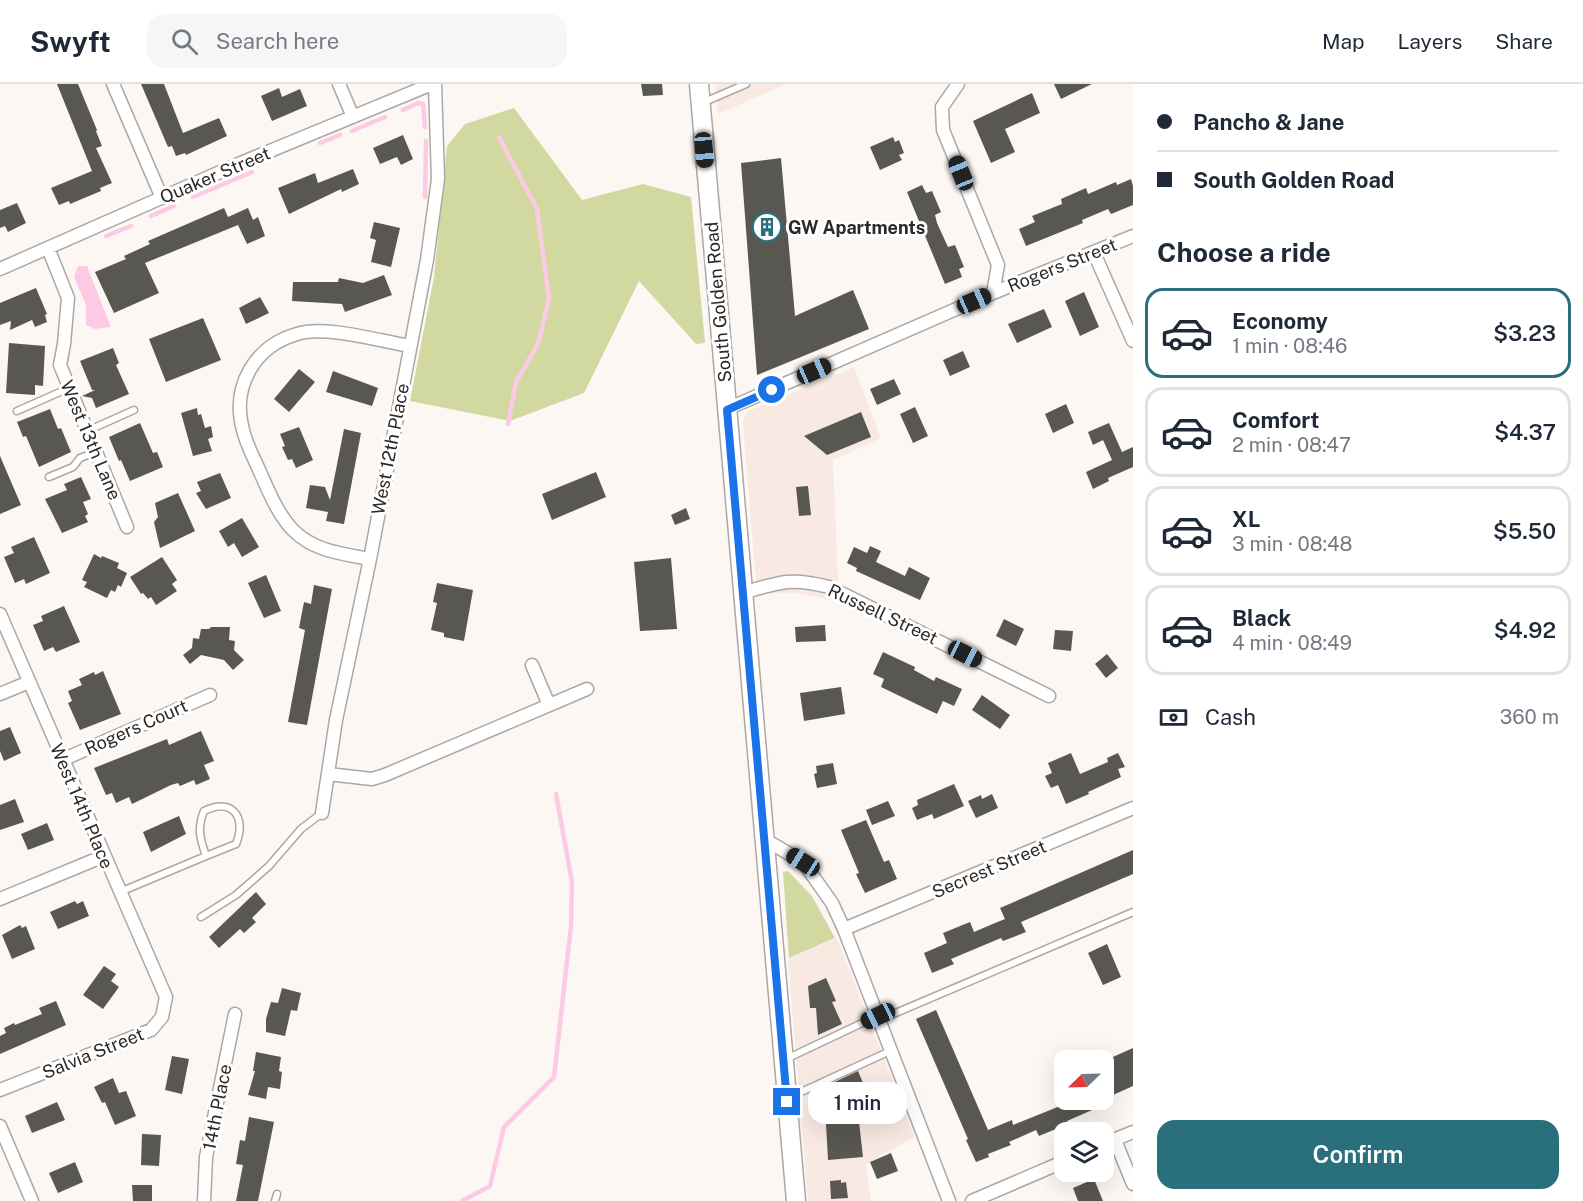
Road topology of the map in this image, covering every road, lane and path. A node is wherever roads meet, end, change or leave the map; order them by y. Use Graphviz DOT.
graph roads {
  1 [pos="114,84"];
  2 [pos="339,84"];
  3 [pos="433,84"];
  4 [pos="699,84"];
  5 [pos="746,84"];
  6 [pos="958,84"];
  7 [pos="700,103"];
  8 [pos="353,117"];
  9 [pos="162,198"];
  10 [pos="1133,236"];
  11 [pos="48,248"];
  12 [pos="1094,253"];
  13 [pos="0,269"];
  14 [pos="993,292"];
  15 [pos="1133,341"];
  16 [pos="410,346"];
  17 [pos="69,388"];
  18 [pos="134,410"];
  19 [pos="727,410"];
  20 [pos="17,411"];
  21 [pos="87,431"];
  22 [pos="96,452"];
  23 [pos="49,477"];
  24 [pos="127,527"];
  25 [pos="370,559"];
  26 [pos="742,593"];
  27 [pos="0,614"];
  28 [pos="532,665"];
  29 [pos="29,682"];
  30 [pos="587,689"];
  31 [pos="0,694"];
  32 [pos="210,695"];
  33 [pos="1049,696"];
  34 [pos="549,705"];
  35 [pos="62,760"];
  36 [pos="328,774"];
  37 [pos="1133,808"];
  38 [pos="322,813"];
  39 [pos="764,839"];
  40 [pos="104,856"];
  41 [pos="206,856"];
  42 [pos="119,892"];
  43 [pos="0,899"];
  44 [pos="1133,912"];
  45 [pos="201,917"];
  46 [pos="844,929"];
  47 [pos="166,997"];
  48 [pos="235,1014"];
  49 [pos="891,1015"];
  50 [pos="878,1016"];
  51 [pos="891,1050"];
  52 [pos="783,1060"];
  53 [pos="0,1090"];
  54 [pos="787,1102"];
  55 [pos="0,1126"];
  56 [pos="1133,1132"];
  57 [pos="1114,1140"];
  58 [pos="1114,1151"];
  59 [pos="1054,1166"];
  60 [pos="1133,1184"];
  61 [pos="277,1194"];
  62 [pos="32,1201"];
  63 [pos="204,1201"];
  64 [pos="275,1201"];
  65 [pos="796,1201"];
  66 [pos="949,1201"];
  67 [pos="972,1201"];
  1 -- 9 [label="street"];
  2 -- 8 [label="street"];
  3 -- 8 [label="street, Quaker Street"];
  3 -- 16 [label="street, West 12th Place"];
  4 -- 7 [label="main road, South Golden Road"];
  5 -- 7 [label="lane"];
  6 -- 14 [label="street"];
  7 -- 19 [label="main road, South Golden Road"];
  8 -- 9 [label="street, Quaker Street"];
  9 -- 11 [label="street, Quaker Street"];
  10 -- 12 [label="street, Rogers Street"];
  11 -- 13 [label="street, Quaker Street"];
  11 -- 17 [label="street, West 13th Lane"];
  12 -- 14 [label="street, Rogers Street"];
  12 -- 15 [label="street"];
  14 -- 19 [label="street, Rogers Street"];
  16 -- 25 [label="street, West 12th Place"];
  16 -- 25 [label="street"];
  17 -- 20 [label="lane"];
  17 -- 21 [label="street, West 13th Lane"];
  18 -- 21 [label="lane"];
  19 -- 26 [label="main road, South Golden Road"];
  21 -- 22 [label="street, West 13th Lane"];
  22 -- 23 [label="lane"];
  22 -- 24 [label="street, West 13th Lane"];
  25 -- 36 [label="street, West 12th Place"];
  26 -- 33 [label="street, Russell Street"];
  26 -- 39 [label="main road, South Golden Road"];
  27 -- 29 [label="street, West 14th Place"];
  28 -- 34 [label="street"];
  29 -- 31 [label="street"];
  29 -- 35 [label="street, West 14th Place"];
  30 -- 34 [label="street"];
  32 -- 35 [label="street, Rogers Court"];
  34 -- 36 [label="street"];
  35 -- 40 [label="street, West 14th Place"];
  36 -- 38 [label="street, West 12th Place"];
  37 -- 46 [label="street, Secrest Street"];
  38 -- 45 [label="lane"];
  39 -- 46 [label="street"];
  39 -- 52 [label="main road, South Golden Road"];
  40 -- 42 [label="street, West 14th Place"];
  40 -- 43 [label="street"];
  41 -- 41 [label="lane"];
  41 -- 42 [label="lane"];
  42 -- 47 [label="street, West 14th Place"];
  44 -- 49 [label="lane"];
  46 -- 50 [label="street"];
  47 -- 53 [label="street, Salvia Street"];
  48 -- 63 [label="street, 14th Place"];
  50 -- 51 [label="street"];
  50 -- 52 [label="lane"];
  51 -- 54 [label="lane"];
  51 -- 66 [label="street"];
  52 -- 54 [label="main road, South Golden Road"];
  54 -- 65 [label="main road, South Golden Road"];
  55 -- 62 [label="street"];
  56 -- 57 [label="street"];
  58 -- 60 [label="street"];
  59 -- 67 [label="street"];
  61 -- 64 [label="lane"];
}
